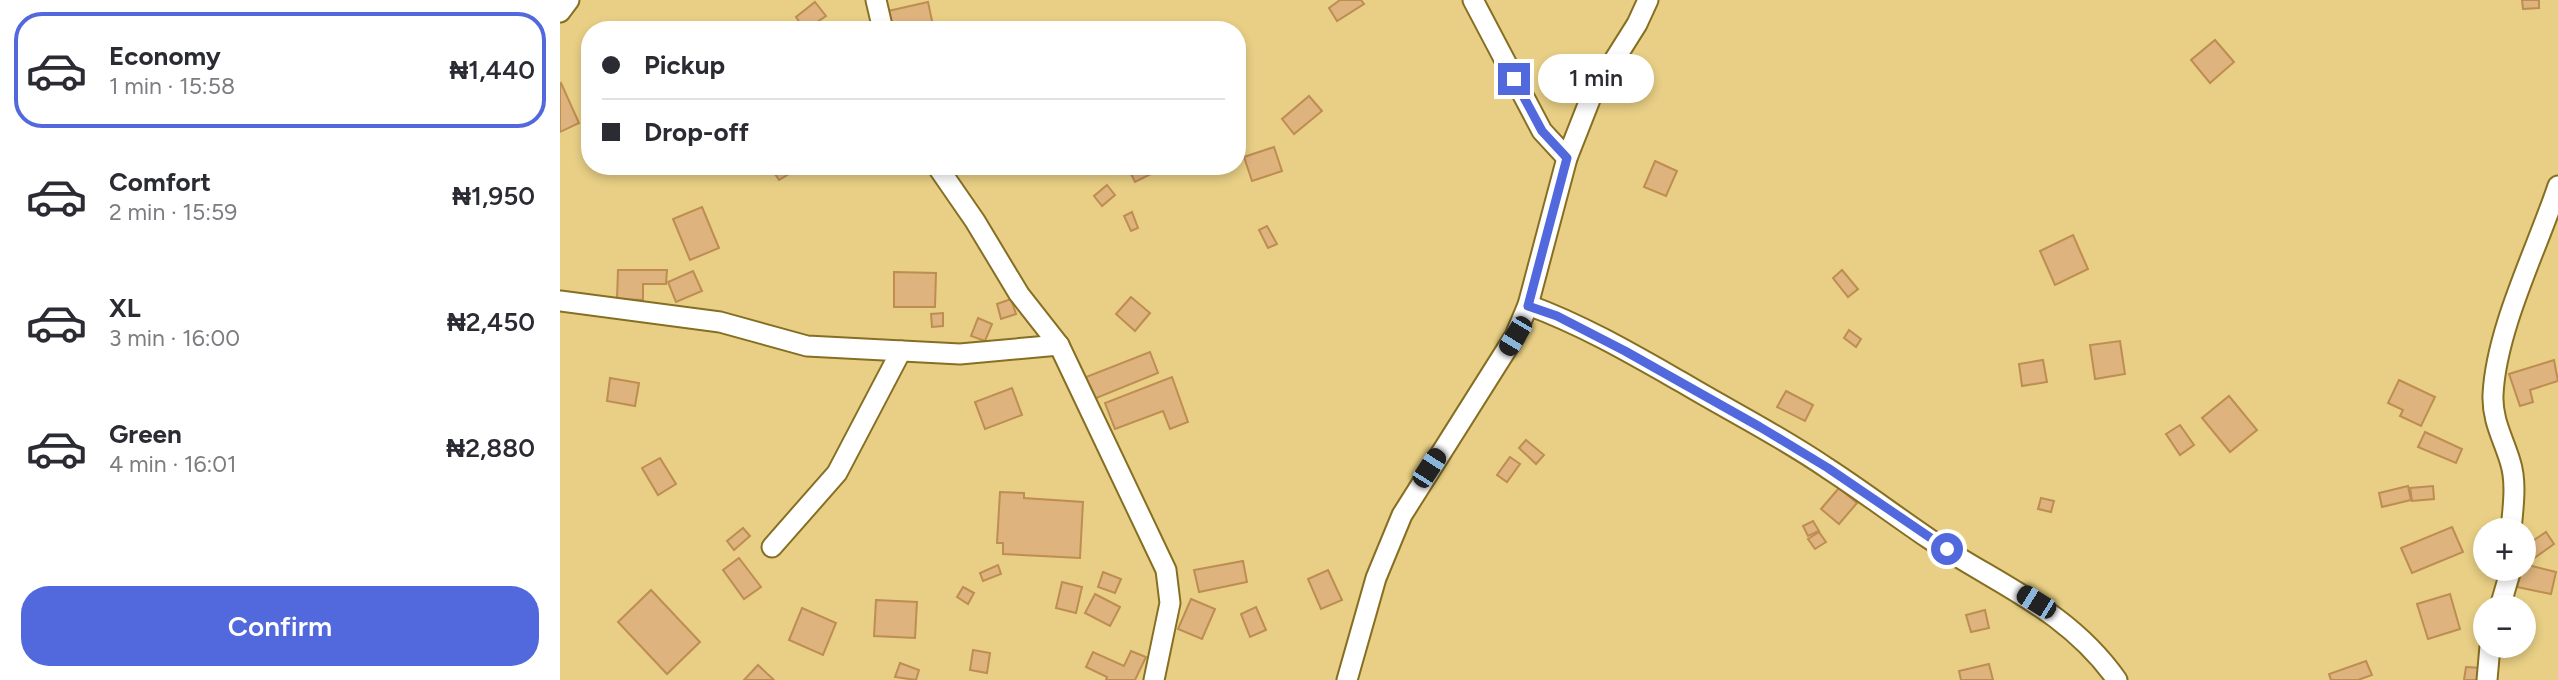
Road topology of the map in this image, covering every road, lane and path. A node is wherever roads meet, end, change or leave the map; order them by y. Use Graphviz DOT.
graph roads {
  1 [pos="569,0"];
  2 [pos="1473,0"];
  3 [pos="1648,0"];
  4 [pos="878,2"];
  5 [pos="560,12"];
  6 [pos="881,21"];
  7 [pos="1567,158"];
  8 [pos="943,175"];
  9 [pos="2558,186"];
  10 [pos="560,301"];
  11 [pos="1528,306"];
  12 [pos="1059,345"];
  13 [pos="901,351"];
  14 [pos="2511,518"];
  15 [pos="772,547"];
  16 [pos="2489,658"];
  17 [pos="1154,680"];
  18 [pos="1347,680"];
  19 [pos="2117,680"];
  20 [pos="2487,680"];
  1 -- 5 [label="street"];
  2 -- 7 [label="street"];
  3 -- 7 [label="street"];
  4 -- 6 [label="street"];
  7 -- 11 [label="street"];
  8 -- 12 [label="street"];
  9 -- 14 [label="street"];
  10 -- 13 [label="street"];
  11 -- 18 [label="street"];
  11 -- 19 [label="street"];
  12 -- 13 [label="street"];
  12 -- 17 [label="street"];
  13 -- 15 [label="street"];
  16 -- 20 [label="street"];
}
